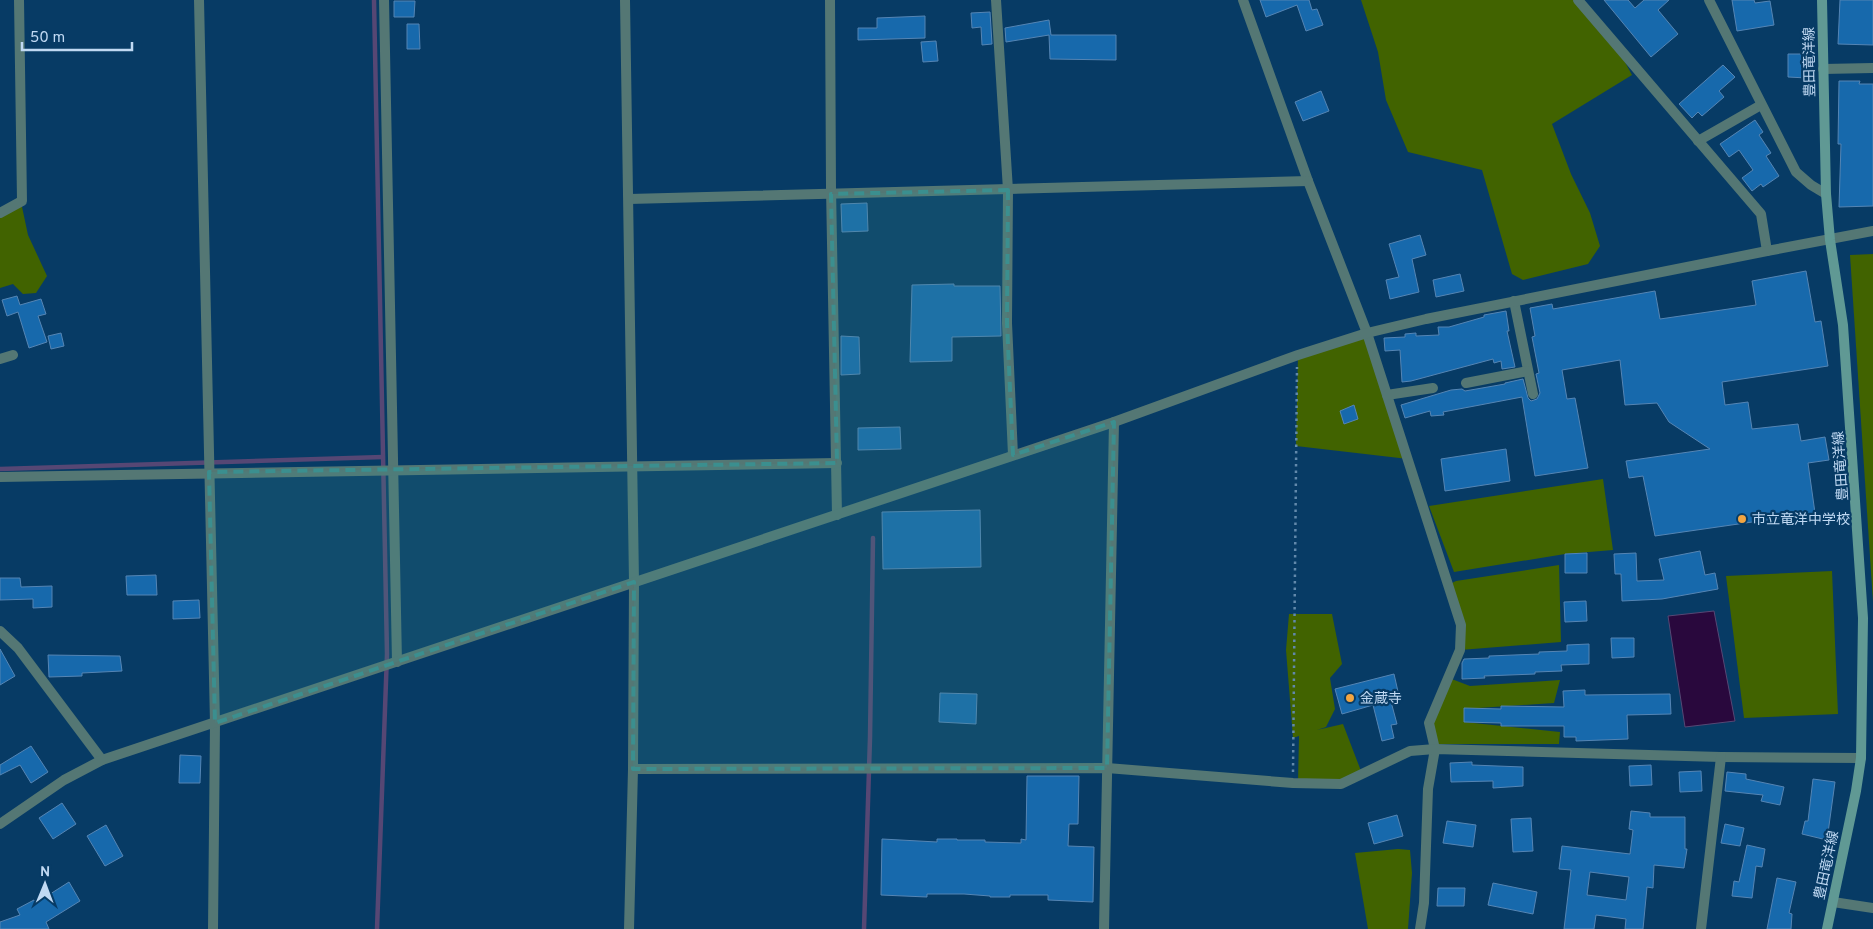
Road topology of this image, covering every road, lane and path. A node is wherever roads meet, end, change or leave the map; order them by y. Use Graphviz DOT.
graph roads {
  1 [pos="19,0"];
  2 [pos="200,0"];
  3 [pos="384,0"];
  4 [pos="625,0"];
  5 [pos="830,0"];
  6 [pos="996,0"];
  7 [pos="1243,0"];
  8 [pos="1578,0"];
  9 [pos="1709,0"];
  10 [pos="1822,0"];
  11 [pos="1873,68"];
  12 [pos="1823,69"];
  13 [pos="1762,105"];
  14 [pos="1698,141"];
  15 [pos="1308,181"];
  16 [pos="1008,190"];
  17 [pos="831,194"];
  18 [pos="1826,194"];
  19 [pos="629,199"];
  20 [pos="0,213"];
  21 [pos="1873,231"];
  22 [pos="1830,240"];
  23 [pos="1767,251"];
  24 [pos="1514,301"];
  25 [pos="1367,333"];
  26 [pos="13,355"];
  27 [pos="1298,356"];
  28 [pos="0,360"];
  29 [pos="1528,371"];
  30 [pos="1466,383"];
  31 [pos="1433,388"];
  32 [pos="1387,394"];
  33 [pos="1533,394"];
  34 [pos="1114,422"];
  35 [pos="1013,455"];
  36 [pos="837,463"];
  37 [pos="632,467"];
  38 [pos="394,470"];
  39 [pos="209,472"];
  40 [pos="0,477"];
  41 [pos="837,515"];
  42 [pos="634,582"];
  43 [pos="0,631"];
  44 [pos="397,662"];
  45 [pos="215,723"];
  46 [pos="1435,749"];
  47 [pos="1721,757"];
  48 [pos="1861,758"];
  49 [pos="102,760"];
  50 [pos="1107,768"];
  51 [pos="633,770"];
  52 [pos="1292,783"];
  53 [pos="0,824"];
  54 [pos="1833,902"];
  55 [pos="1873,908"];
  56 [pos="213,929"];
  57 [pos="629,929"];
  58 [pos="1104,929"];
  59 [pos="1420,929"];
  60 [pos="1701,929"];
  61 [pos="1827,929"];
  1 -- 20 [label="street"];
  2 -- 39 [label="street"];
  3 -- 38 [label="street"];
  4 -- 19 [label="street"];
  5 -- 17 [label="street"];
  6 -- 16 [label="street"];
  7 -- 15 [label="street"];
  8 -- 14 [label="street"];
  9 -- 13 [label="street"];
  10 -- 12 [label="main road, 豊田竜洋線"];
  11 -- 12 [label="street"];
  12 -- 18 [label="main road, 豊田竜洋線"];
  13 -- 14 [label="street"];
  13 -- 18 [label="street"];
  14 -- 23 [label="street"];
  15 -- 16 [label="street"];
  15 -- 25 [label="street"];
  16 -- 17 [label="street"];
  16 -- 35 [label="street"];
  17 -- 19 [label="street"];
  17 -- 36 [label="street"];
  18 -- 22 [label="main road, 豊田竜洋線"];
  19 -- 37 [label="street"];
  21 -- 22 [label="street"];
  22 -- 23 [label="street"];
  22 -- 48 [label="main road, 豊田竜洋線"];
  23 -- 24 [label="street"];
  24 -- 25 [label="street"];
  24 -- 29 [label="street"];
  25 -- 27 [label="street"];
  25 -- 32 [label="street"];
  26 -- 28 [label="street"];
  27 -- 34 [label="street"];
  27 -- 52 [label="path"];
  29 -- 30 [label="street"];
  29 -- 33 [label="street"];
  31 -- 32 [label="street"];
  32 -- 46 [label="street"];
  34 -- 35 [label="street"];
  34 -- 50 [label="street"];
  35 -- 41 [label="street"];
  36 -- 37 [label="street"];
  36 -- 41 [label="street"];
  37 -- 38 [label="street"];
  37 -- 42 [label="street"];
  38 -- 39 [label="street"];
  38 -- 44 [label="street"];
  39 -- 40 [label="street"];
  39 -- 45 [label="street"];
  41 -- 42 [label="street"];
  42 -- 44 [label="street"];
  42 -- 51 [label="street"];
  43 -- 49 [label="street"];
  44 -- 45 [label="street"];
  45 -- 49 [label="street"];
  45 -- 56 [label="street"];
  46 -- 47 [label="street"];
  46 -- 52 [label="street"];
  46 -- 59 [label="street"];
  47 -- 48 [label="street"];
  47 -- 60 [label="street"];
  48 -- 54 [label="main road, 豊田竜洋線"];
  49 -- 53 [label="street"];
  50 -- 51 [label="street"];
  50 -- 52 [label="street"];
  50 -- 58 [label="street"];
  51 -- 57 [label="street"];
  54 -- 55 [label="street"];
  54 -- 61 [label="main road, 豊田竜洋線"];
}
